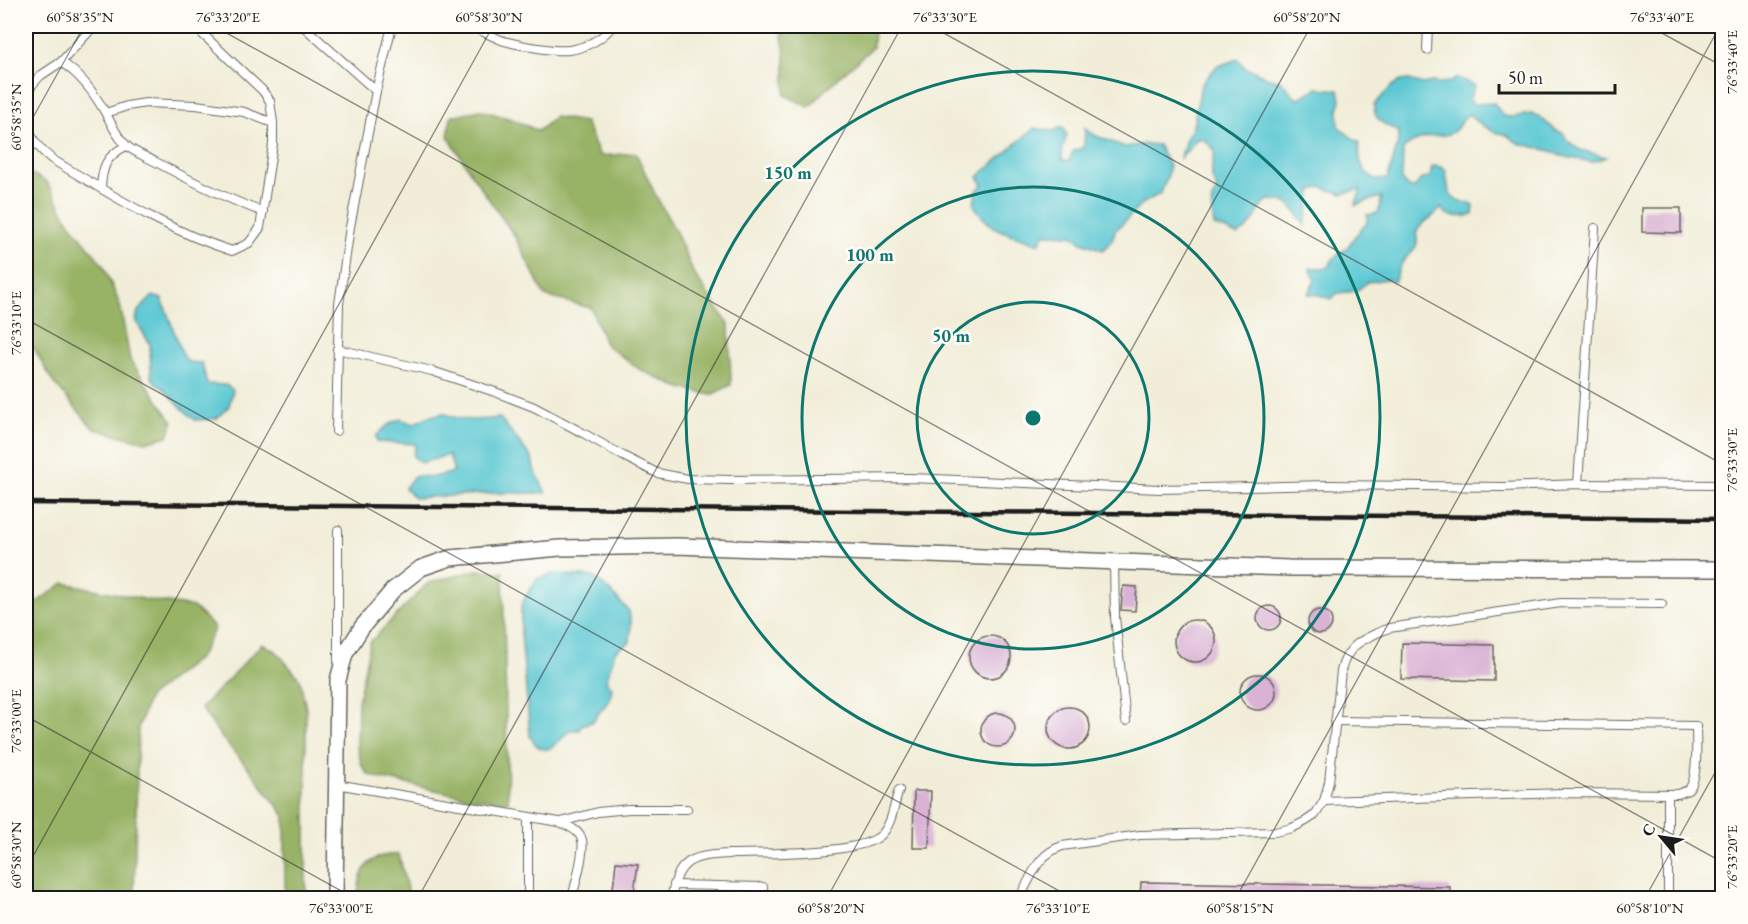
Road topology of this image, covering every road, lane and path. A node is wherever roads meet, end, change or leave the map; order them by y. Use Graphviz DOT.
graph roads {
  1 [pos="94,26"];
  2 [pos="194,26"];
  3 [pos="303,26"];
  4 [pos="392,26"];
  5 [pos="470,26"];
  6 [pos="612,26"];
  7 [pos="1428,26"];
  8 [pos="1427,50"];
  9 [pos="61,62"];
  10 [pos="376,91"];
  11 [pos="26,97"];
  12 [pos="106,113"];
  13 [pos="273,123"];
  14 [pos="26,124"];
  15 [pos="126,146"];
  16 [pos="100,188"];
  17 [pos="263,212"];
  18 [pos="1595,228"];
  19 [pos="337,350"];
  20 [pos="336,431"];
  21 [pos="1578,484"];
  22 [pos="1722,485"];
  23 [pos="338,530"];
  24 [pos="1114,563"];
  25 [pos="1722,569"];
  26 [pos="1662,604"];
  27 [pos="338,680"];
  28 [pos="1126,721"];
  29 [pos="1335,721"];
  30 [pos="336,784"];
  31 [pos="899,790"];
  32 [pos="1668,794"];
  33 [pos="1324,801"];
  34 [pos="687,809"];
  35 [pos="528,818"];
  36 [pos="559,822"];
  37 [pos="674,885"];
  38 [pos="763,887"];
  39 [pos="334,898"];
  40 [pos="528,898"];
  41 [pos="572,898"];
  42 [pos="671,898"];
  43 [pos="1019,898"];
  44 [pos="1668,898"];
  1 -- 9 [label="lane"];
  2 -- 13 [label="lane"];
  3 -- 10 [label="lane"];
  4 -- 10 [label="lane"];
  5 -- 6 [label="lane"];
  7 -- 8 [label="lane"];
  9 -- 11 [label="lane"];
  9 -- 12 [label="lane"];
  10 -- 19 [label="lane"];
  12 -- 13 [label="lane"];
  12 -- 15 [label="lane"];
  13 -- 17 [label="lane"];
  14 -- 16 [label="lane"];
  15 -- 16 [label="lane"];
  15 -- 17 [label="lane"];
  16 -- 17 [label="lane"];
  18 -- 21 [label="lane"];
  19 -- 20 [label="lane"];
  19 -- 21 [label="lane"];
  21 -- 22 [label="lane"];
  23 -- 27 [label="lane"];
  24 -- 25 [label="street"];
  24 -- 27 [label="street"];
  24 -- 28 [label="lane"];
  26 -- 29 [label="lane"];
  27 -- 30 [label="street"];
  29 -- 32 [label="lane"];
  29 -- 33 [label="lane"];
  30 -- 35 [label="lane"];
  30 -- 39 [label="street"];
  31 -- 37 [label="lane"];
  32 -- 33 [label="lane"];
  32 -- 44 [label="lane"];
  33 -- 43 [label="lane"];
  34 -- 36 [label="lane"];
  35 -- 36 [label="lane"];
  35 -- 40 [label="lane"];
  36 -- 41 [label="lane"];
  37 -- 38 [label="lane"];
  37 -- 42 [label="lane"];
}
